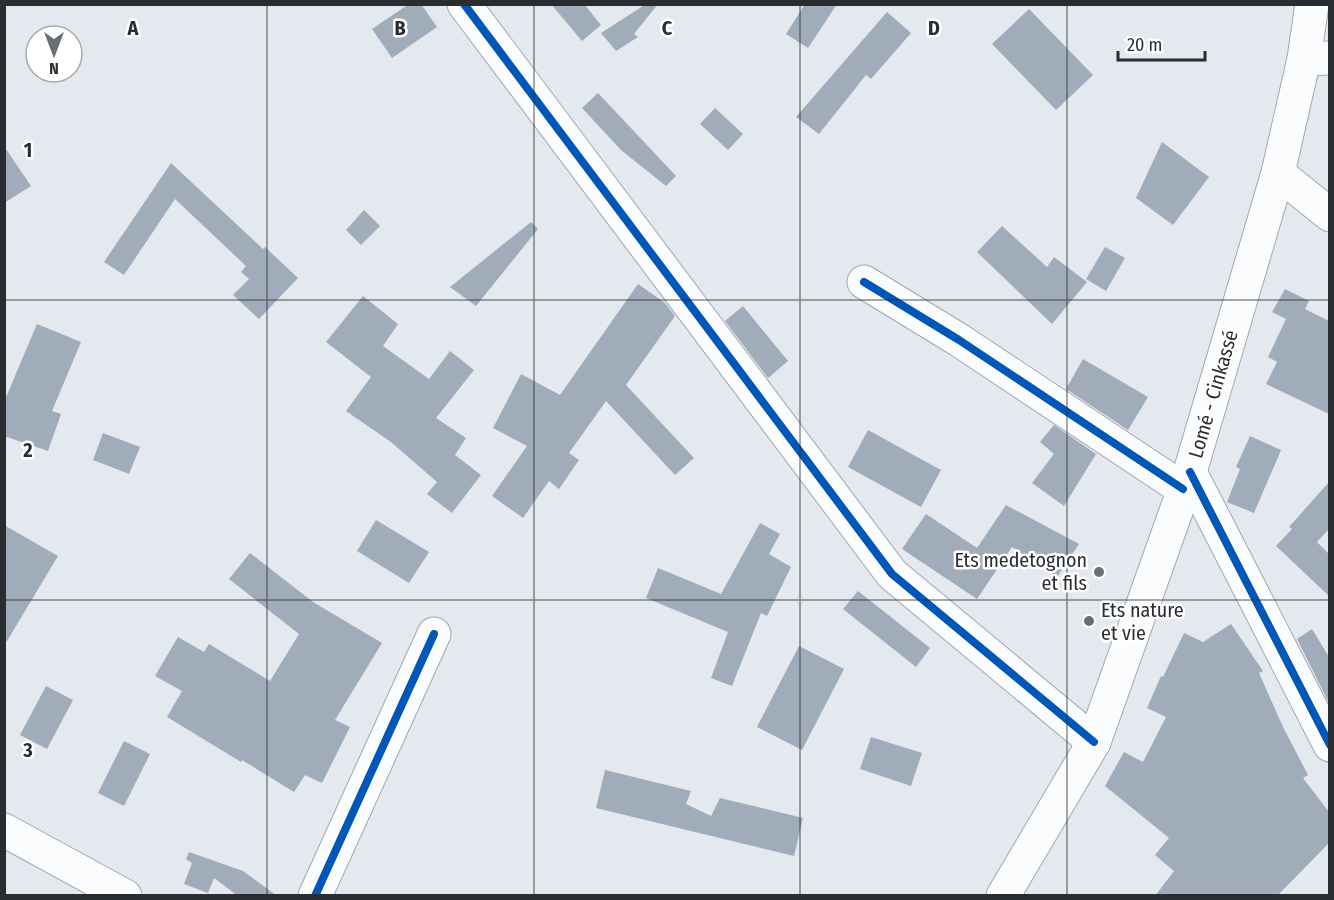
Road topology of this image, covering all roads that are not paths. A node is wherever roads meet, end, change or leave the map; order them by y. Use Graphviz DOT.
graph roads {
  1 [pos="464,4"];
  2 [pos="1312,4"];
  3 [pos="1317,59"];
  4 [pos="1278,173"];
  5 [pos="1329,215"];
  6 [pos="864,282"];
  7 [pos="1186,481"];
  8 [pos="434,634"];
  9 [pos="1094,742"];
  10 [pos="1329,746"];
  11 [pos="4,830"];
  12 [pos="125,896"];
  13 [pos="315,896"];
  14 [pos="1003,896"];
  1 -- 9 [label="main road"];
  2 -- 3 [label="main road, Lomé - Cinkassé"];
  3 -- 4 [label="main road, Lomé - Cinkassé"];
  4 -- 5 [label="main road"];
  4 -- 7 [label="main road, Lomé - Cinkassé"];
  6 -- 7 [label="main road"];
  7 -- 9 [label="main road, Lomé - Cinkassé"];
  7 -- 10 [label="main road"];
  8 -- 13 [label="main road"];
  9 -- 14 [label="main road, Lomé - Cinkassé"];
  11 -- 12 [label="main road"];
}
